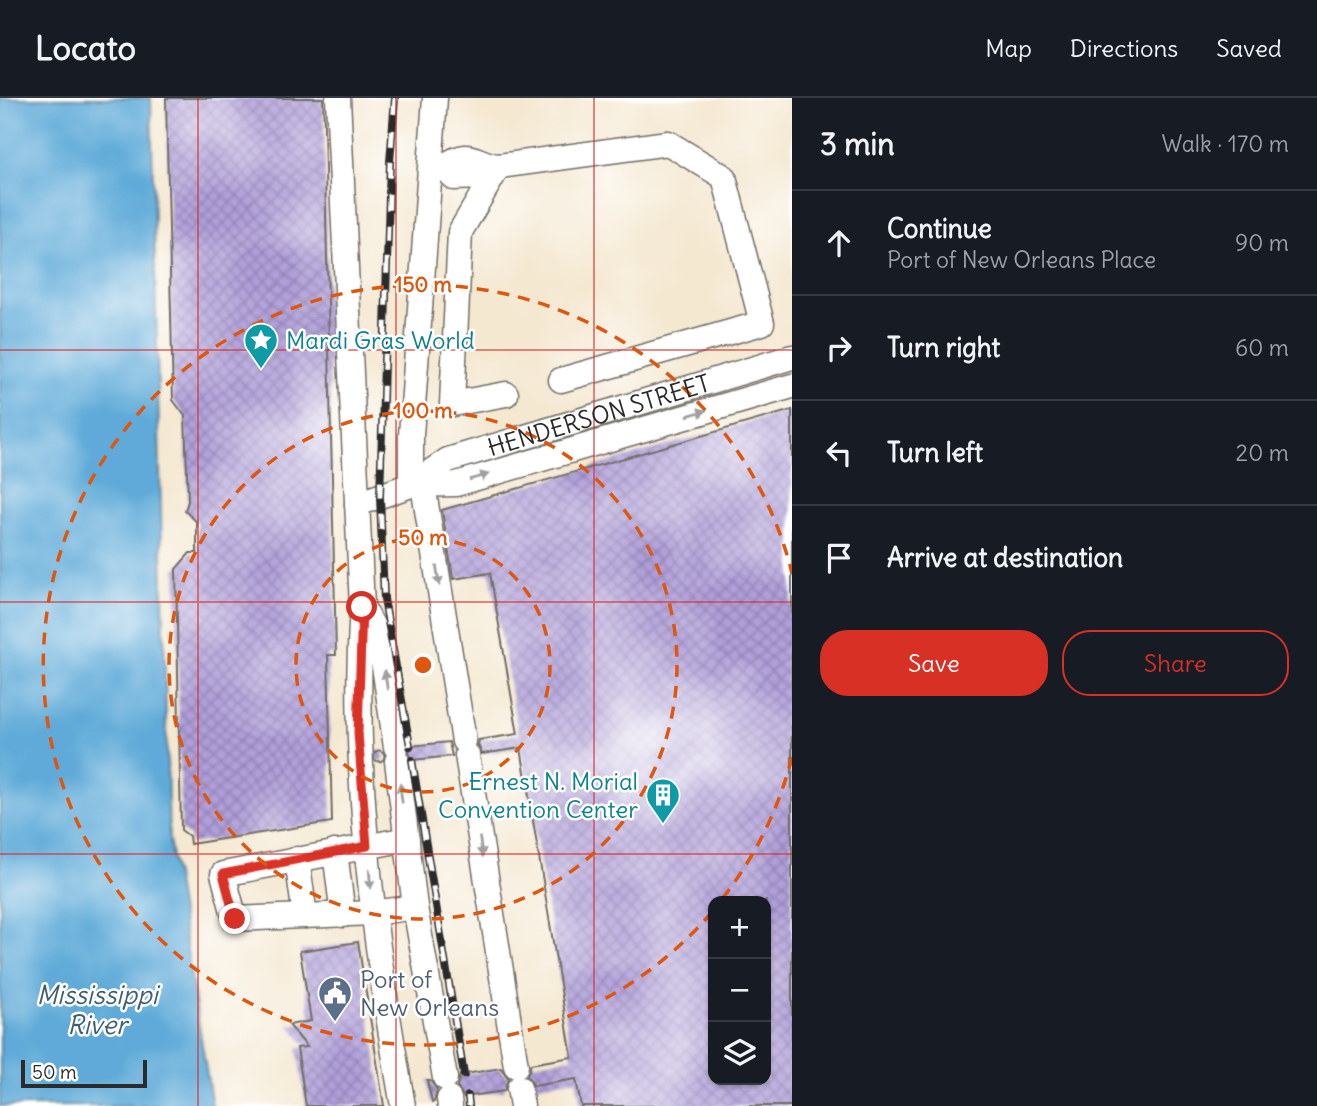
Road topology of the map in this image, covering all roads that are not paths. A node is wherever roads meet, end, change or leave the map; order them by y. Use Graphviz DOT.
graph roads {
  1 [pos="338,98"];
  2 [pos="435,98"];
  3 [pos="438,165"];
  4 [pos="494,166"];
  5 [pos="792,357"];
  6 [pos="561,380"];
  7 [pos="792,386"];
  8 [pos="506,394"];
  9 [pos="556,429"];
  10 [pos="564,452"];
  11 [pos="417,485"];
  12 [pos="357,504"];
  13 [pos="362,607"];
  14 [pos="407,839"];
  15 [pos="367,846"];
  16 [pos="335,852"];
  17 [pos="298,859"];
  18 [pos="415,907"];
  19 [pos="373,913"];
  20 [pos="343,915"];
  21 [pos="305,916"];
  22 [pos="519,1087"];
  23 [pos="448,1094"];
  24 [pos="403,1106"];
  1 -- 12 [label="street"];
  2 -- 3 [label="street"];
  3 -- 4 [label="street"];
  3 -- 11 [label="street"];
  4 -- 6 [label="street"];
  4 -- 8 [label="street"];
  5 -- 9 [label="street, HENDERSON STREET"];
  10 -- 7 [label="street, HENDERSON STREET, one-way"];
  9 -- 10 [label="street"];
  9 -- 11 [label="street, HENDERSON STREET"];
  11 -- 10 [label="street, HENDERSON STREET, one-way"];
  11 -- 12 [label="street, HENDERSON STREET"];
  11 -- 22 [label="street, one-way"];
  12 -- 13 [label="street"];
  14 -- 13 [label="street, one-way"];
  13 -- 15 [label="street"];
  14 -- 15 [label="street"];
  14 -- 18 [label="street"];
  15 -- 16 [label="street"];
  15 -- 19 [label="street, one-way"];
  16 -- 17 [label="street"];
  16 -- 20 [label="street"];
  17 -- 21 [label="street"];
  17 -- 21 [label="street"];
  18 -- 19 [label="street"];
  18 -- 23 [label="street"];
  19 -- 20 [label="street"];
  19 -- 24 [label="street"];
  20 -- 21 [label="street"];
}
